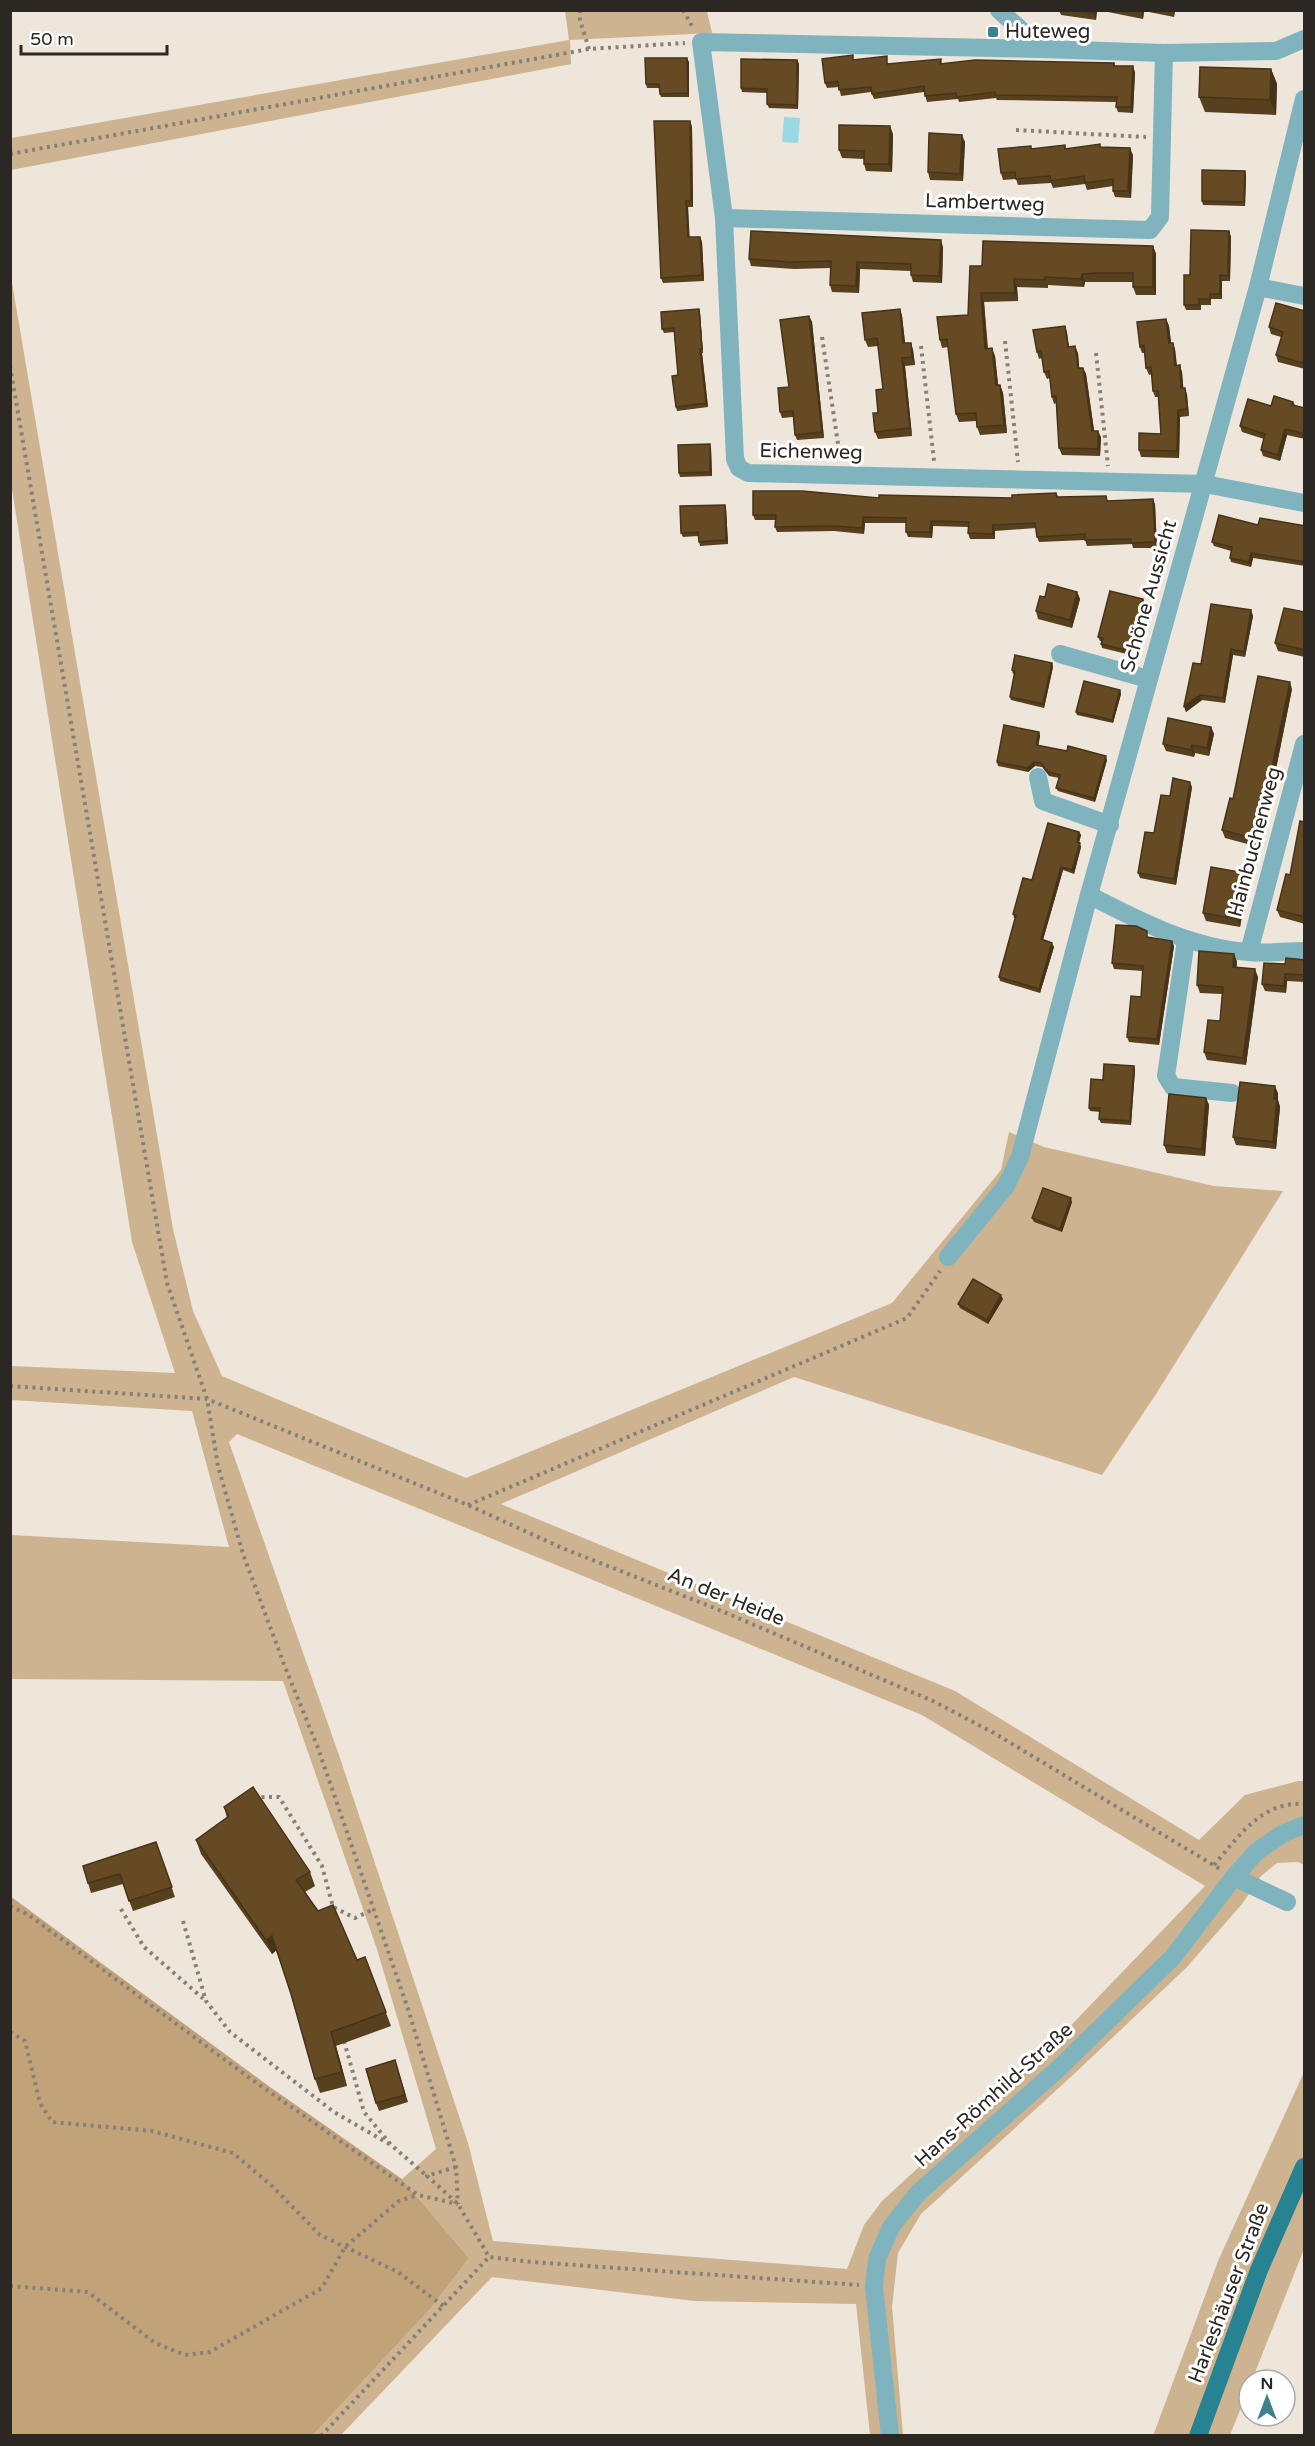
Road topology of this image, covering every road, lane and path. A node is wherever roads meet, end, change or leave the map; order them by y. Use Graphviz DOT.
graph roads {
  1 [pos="580,10"];
  2 [pos="999,10"];
  3 [pos="1304,40"];
  4 [pos="701,42"];
  5 [pos="589,49"];
  6 [pos="1042,49"];
  7 [pos="1164,52"];
  8 [pos="1305,99"];
  9 [pos="1016,129"];
  10 [pos="1162,138"];
  11 [pos="10,154"];
  12 [pos="724,218"];
  13 [pos="1258,287"];
  14 [pos="1305,296"];
  15 [pos="822,337"];
  16 [pos="1005,341"];
  17 [pos="921,346"];
  18 [pos="1096,353"];
  19 [pos="10,366"];
  20 [pos="843,474"];
  21 [pos="936,477"];
  22 [pos="1020,480"];
  23 [pos="1110,482"];
  24 [pos="1205,484"];
  25 [pos="1305,503"];
  26 [pos="1060,654"];
  27 [pos="1148,679"];
  28 [pos="1305,744"];
  29 [pos="1038,777"];
  30 [pos="1110,825"];
  31 [pos="1089,895"];
  32 [pos="1186,940"];
  33 [pos="1305,951"];
  34 [pos="1249,952"];
  35 [pos="1232,1093"];
  36 [pos="948,1257"];
  37 [pos="10,1386"];
  38 [pos="207,1399"];
  39 [pos="468,1505"];
  40 [pos="246,1801"];
  41 [pos="1305,1804"];
  42 [pos="1305,1825"];
  43 [pos="1305,1839"];
  44 [pos="1270,1840"];
  45 [pos="1234,1877"];
  46 [pos="1287,1902"];
  47 [pos="10,1906"];
  48 [pos="121,1909"];
  49 [pos="374,1909"];
  50 [pos="183,1921"];
  51 [pos="206,2001"];
  52 [pos="10,2032"];
  53 [pos="343,2038"];
  54 [pos="391,2145"];
  55 [pos="456,2167"];
  56 [pos="1305,2167"];
  57 [pos="427,2176"];
  58 [pos="418,2195"];
  59 [pos="458,2204"];
  60 [pos="345,2247"];
  61 [pos="489,2256"];
  62 [pos="10,2286"];
  63 [pos="874,2287"];
  64 [pos="443,2306"];
  65 [pos="321,2436"];
  66 [pos="890,2436"];
  67 [pos="1198,2436"];
  1 -- 5 [label="path"];
  2 -- 6 [label="street"];
  3 -- 7 [label="street"];
  4 -- 5 [label="path"];
  4 -- 6 [label="street"];
  4 -- 12 [label="street, Eichenweg"];
  5 -- 11 [label="path"];
  6 -- 7 [label="street"];
  7 -- 10 [label="street, Lambertweg"];
  8 -- 13 [label="street, Schöne Aussicht"];
  9 -- 10 [label="path"];
  10 -- 12 [label="street, Lambertweg"];
  12 -- 20 [label="street, Eichenweg"];
  13 -- 14 [label="street"];
  13 -- 24 [label="street, Schöne Aussicht"];
  15 -- 20 [label="path"];
  16 -- 22 [label="path"];
  17 -- 21 [label="path"];
  18 -- 23 [label="path"];
  19 -- 38 [label="path"];
  20 -- 21 [label="street, Eichenweg"];
  21 -- 22 [label="street, Eichenweg"];
  22 -- 23 [label="street, Eichenweg"];
  23 -- 24 [label="street, Eichenweg"];
  24 -- 25 [label="street, Eichenweg"];
  24 -- 27 [label="street, Schöne Aussicht"];
  26 -- 27 [label="street"];
  27 -- 30 [label="street, Schöne Aussicht"];
  28 -- 34 [label="street, Hainbuchenweg"];
  29 -- 30 [label="street"];
  30 -- 31 [label="street, Schöne Aussicht"];
  31 -- 32 [label="street"];
  31 -- 36 [label="street, Schöne Aussicht"];
  32 -- 34 [label="street"];
  32 -- 35 [label="street"];
  33 -- 34 [label="street"];
  36 -- 39 [label="path"];
  37 -- 38 [label="path, An der Heide"];
  38 -- 39 [label="path, An der Heide"];
  38 -- 49 [label="path"];
  39 -- 41 [label="path, An der Heide"];
  40 -- 49 [label="path"];
  42 -- 44 [label="street, Hans-Römhild-Straße"];
  43 -- 44 [label="street"];
  44 -- 45 [label="street, Hans-Römhild-Straße"];
  45 -- 46 [label="street"];
  45 -- 63 [label="street, Hans-Römhild-Straße"];
  47 -- 58 [label="path"];
  48 -- 51 [label="path"];
  49 -- 55 [label="path"];
  50 -- 51 [label="path"];
  51 -- 54 [label="path"];
  52 -- 60 [label="path"];
  53 -- 54 [label="path"];
  54 -- 57 [label="path"];
  55 -- 57 [label="path"];
  55 -- 59 [label="path"];
  56 -- 67 [label="main road, Harleshäuser Straße"];
  57 -- 59 [label="path"];
  58 -- 59 [label="path"];
  58 -- 60 [label="path"];
  59 -- 61 [label="path"];
  60 -- 62 [label="path"];
  60 -- 64 [label="path"];
  61 -- 63 [label="path"];
  61 -- 64 [label="path"];
  63 -- 66 [label="street, Hans-Römhild-Straße"];
  64 -- 65 [label="path"];
}
